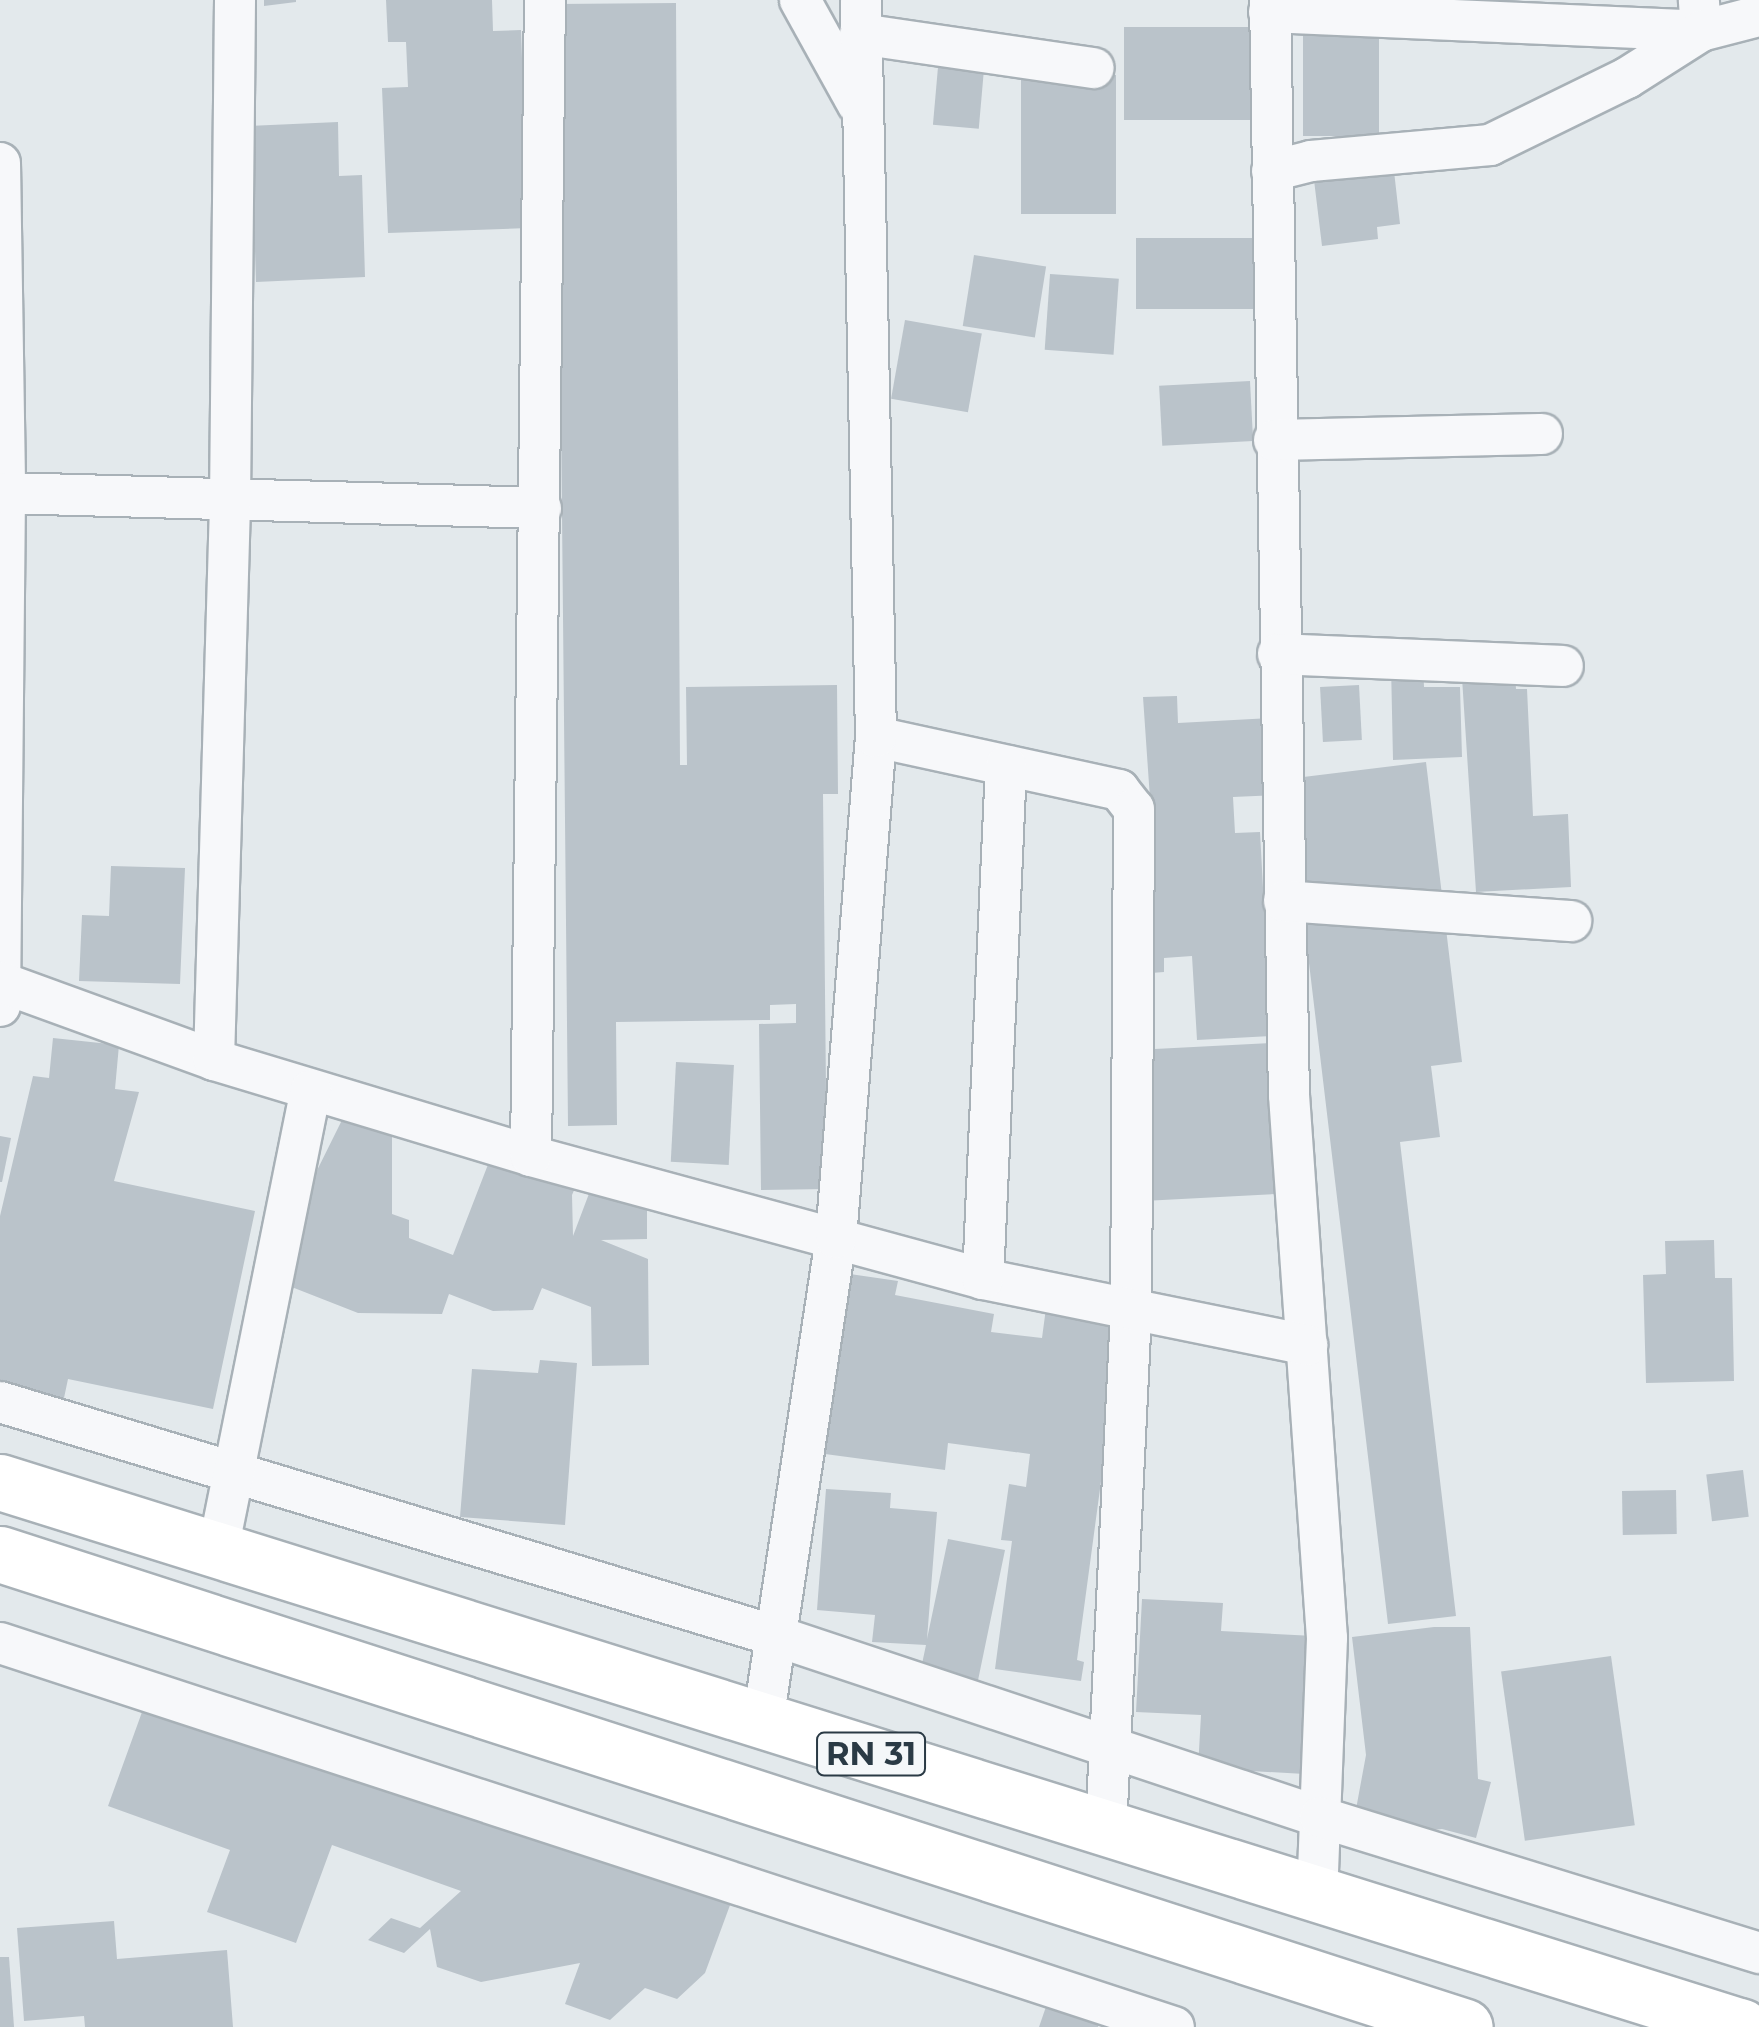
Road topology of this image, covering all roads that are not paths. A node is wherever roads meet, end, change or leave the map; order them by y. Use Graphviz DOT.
graph roads {
  1 [pos="235,0"];
  2 [pos="545,0"];
  3 [pos="800,0"];
  4 [pos="1270,6"];
  5 [pos="1700,15"];
  6 [pos="1759,16"];
  7 [pos="860,17"];
  8 [pos="1094,68"];
  9 [pos="859,106"];
  10 [pos="0,162"];
  11 [pos="1272,171"];
  12 [pos="1542,434"];
  13 [pos="1274,440"];
  14 [pos="5,493"];
  15 [pos="230,503"];
  16 [pos="541,508"];
  17 [pos="1278,654"];
  18 [pos="1563,666"];
  19 [pos="2,703"];
  20 [pos="876,737"];
  21 [pos="1006,766"];
  22 [pos="1284,901"];
  23 [pos="1572,920"];
  24 [pos="1,990"];
  25 [pos="214,1060"];
  26 [pos="311,1090"];
  27 [pos="531,1156"];
  28 [pos="836,1238"];
  29 [pos="983,1279"];
  30 [pos="1131,1312"];
  31 [pos="1307,1344"];
  32 [pos="0,1402"];
  33 [pos="236,1478"];
  34 [pos="0,1482"];
  35 [pos="218,1550"];
  36 [pos="0,1554"];
  37 [pos="776,1636"];
  38 [pos="0,1643"];
  39 [pos="763,1720"];
  40 [pos="1108,1745"];
  41 [pos="1320,1817"];
  42 [pos="1106,1828"];
  43 [pos="1317,1893"];
  44 [pos="1759,1953"];
  45 [pos="1174,2027"];
  46 [pos="1465,2027"];
  47 [pos="1742,2027"];
  1 -- 15 [label="street"];
  2 -- 16 [label="street"];
  3 -- 9 [label="street"];
  4 -- 5 [label="street"];
  4 -- 11 [label="street"];
  5 -- 6 [label="street"];
  5 -- 11 [label="street"];
  7 -- 8 [label="street"];
  7 -- 9 [label="street"];
  9 -- 20 [label="street"];
  10 -- 14 [label="street"];
  11 -- 13 [label="street"];
  12 -- 13 [label="street"];
  13 -- 17 [label="street"];
  14 -- 15 [label="street"];
  14 -- 19 [label="street"];
  15 -- 16 [label="street"];
  15 -- 25 [label="street"];
  16 -- 27 [label="street"];
  17 -- 18 [label="street"];
  17 -- 22 [label="street"];
  19 -- 24 [label="street"];
  20 -- 21 [label="street"];
  20 -- 28 [label="street"];
  21 -- 29 [label="street"];
  21 -- 30 [label="street"];
  22 -- 23 [label="street"];
  22 -- 31 [label="street"];
  24 -- 25 [label="street"];
  25 -- 26 [label="street"];
  26 -- 27 [label="street"];
  26 -- 33 [label="street"];
  27 -- 28 [label="street"];
  28 -- 29 [label="street"];
  28 -- 37 [label="street"];
  29 -- 30 [label="street"];
  30 -- 31 [label="street"];
  30 -- 40 [label="street"];
  31 -- 41 [label="street"];
  32 -- 33 [label="street"];
  33 -- 35 [label="street"];
  33 -- 37 [label="street"];
  34 -- 35 [label="highway, RN 31"];
  35 -- 39 [label="highway, RN 31"];
  36 -- 46 [label="highway, RN 31"];
  37 -- 39 [label="street"];
  37 -- 40 [label="street"];
  38 -- 45 [label="street"];
  39 -- 42 [label="highway, RN 31"];
  40 -- 41 [label="street"];
  40 -- 42 [label="street"];
  41 -- 43 [label="street"];
  41 -- 44 [label="street"];
  42 -- 43 [label="highway, RN 31"];
  43 -- 47 [label="highway, RN 31"];
}
